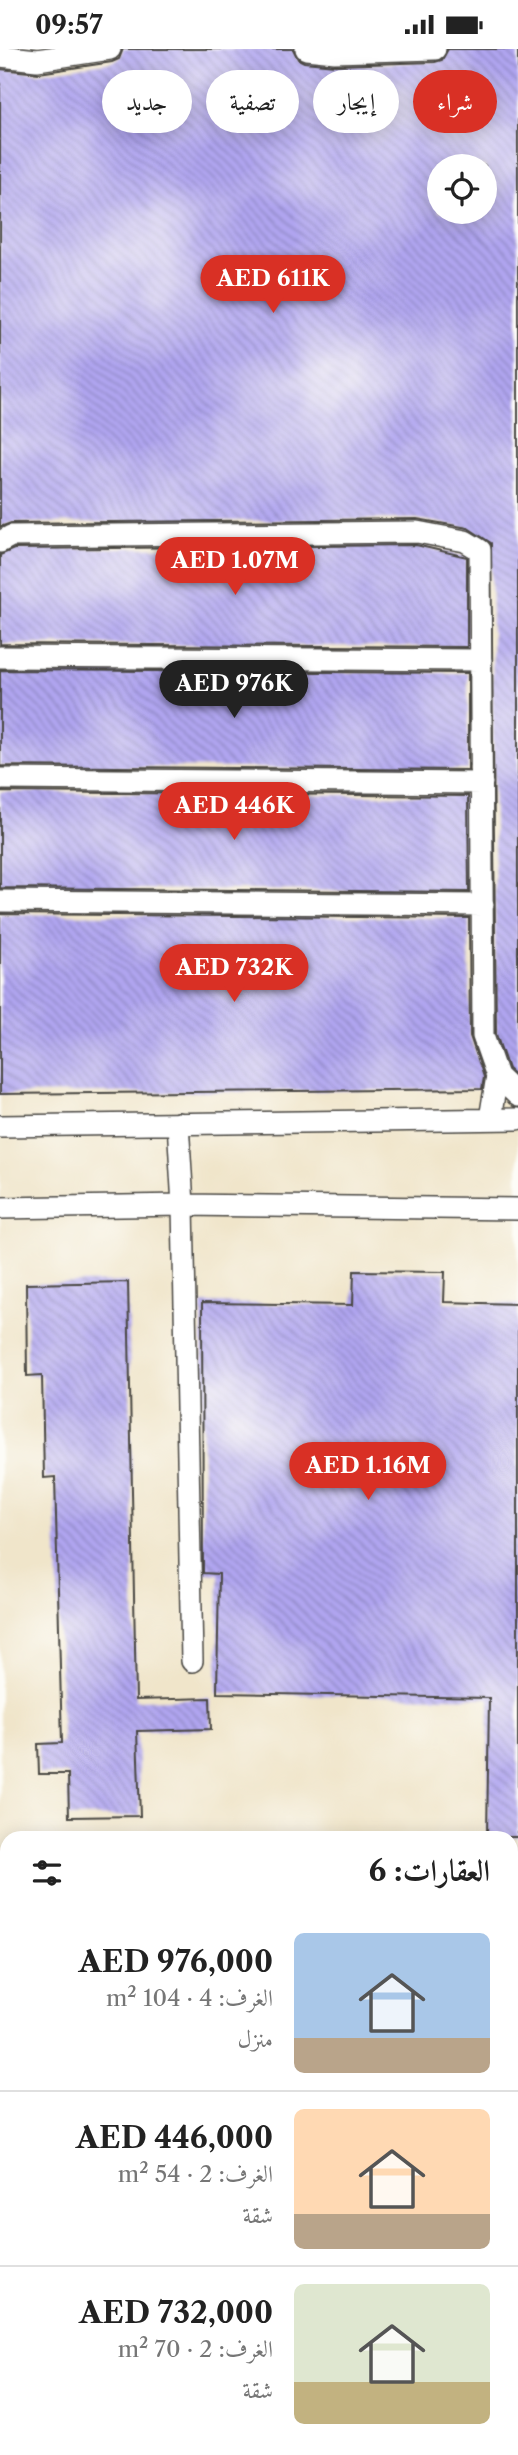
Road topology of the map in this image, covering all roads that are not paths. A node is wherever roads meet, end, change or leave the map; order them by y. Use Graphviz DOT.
graph roads {
  1 [pos="110,49"];
  2 [pos="306,49"];
  3 [pos="435,49"];
  4 [pos="0,57"];
  5 [pos="0,542"];
  6 [pos="0,657"];
  7 [pos="481,660"];
  8 [pos="0,779"];
  9 [pos="482,783"];
  10 [pos="0,901"];
  11 [pos="483,905"];
  12 [pos="497,1076"];
  13 [pos="518,1096"];
  14 [pos="489,1119"];
  15 [pos="518,1119"];
  16 [pos="178,1123"];
  17 [pos="0,1126"];
  18 [pos="183,1205"];
  19 [pos="0,1208"];
  20 [pos="518,1209"];
  21 [pos="192,1661"];
  1 -- 4 [label="lane"];
  2 -- 3 [label="lane"];
  5 -- 7 [label="lane"];
  6 -- 7 [label="lane"];
  7 -- 9 [label="lane"];
  8 -- 9 [label="lane"];
  9 -- 11 [label="lane"];
  10 -- 11 [label="lane"];
  11 -- 12 [label="lane"];
  12 -- 13 [label="lane"];
  12 -- 14 [label="lane"];
  14 -- 15 [label="lane"];
  14 -- 16 [label="lane"];
  16 -- 17 [label="lane"];
  16 -- 18 [label="lane"];
  18 -- 19 [label="lane"];
  18 -- 20 [label="lane"];
  18 -- 21 [label="lane"];
}
